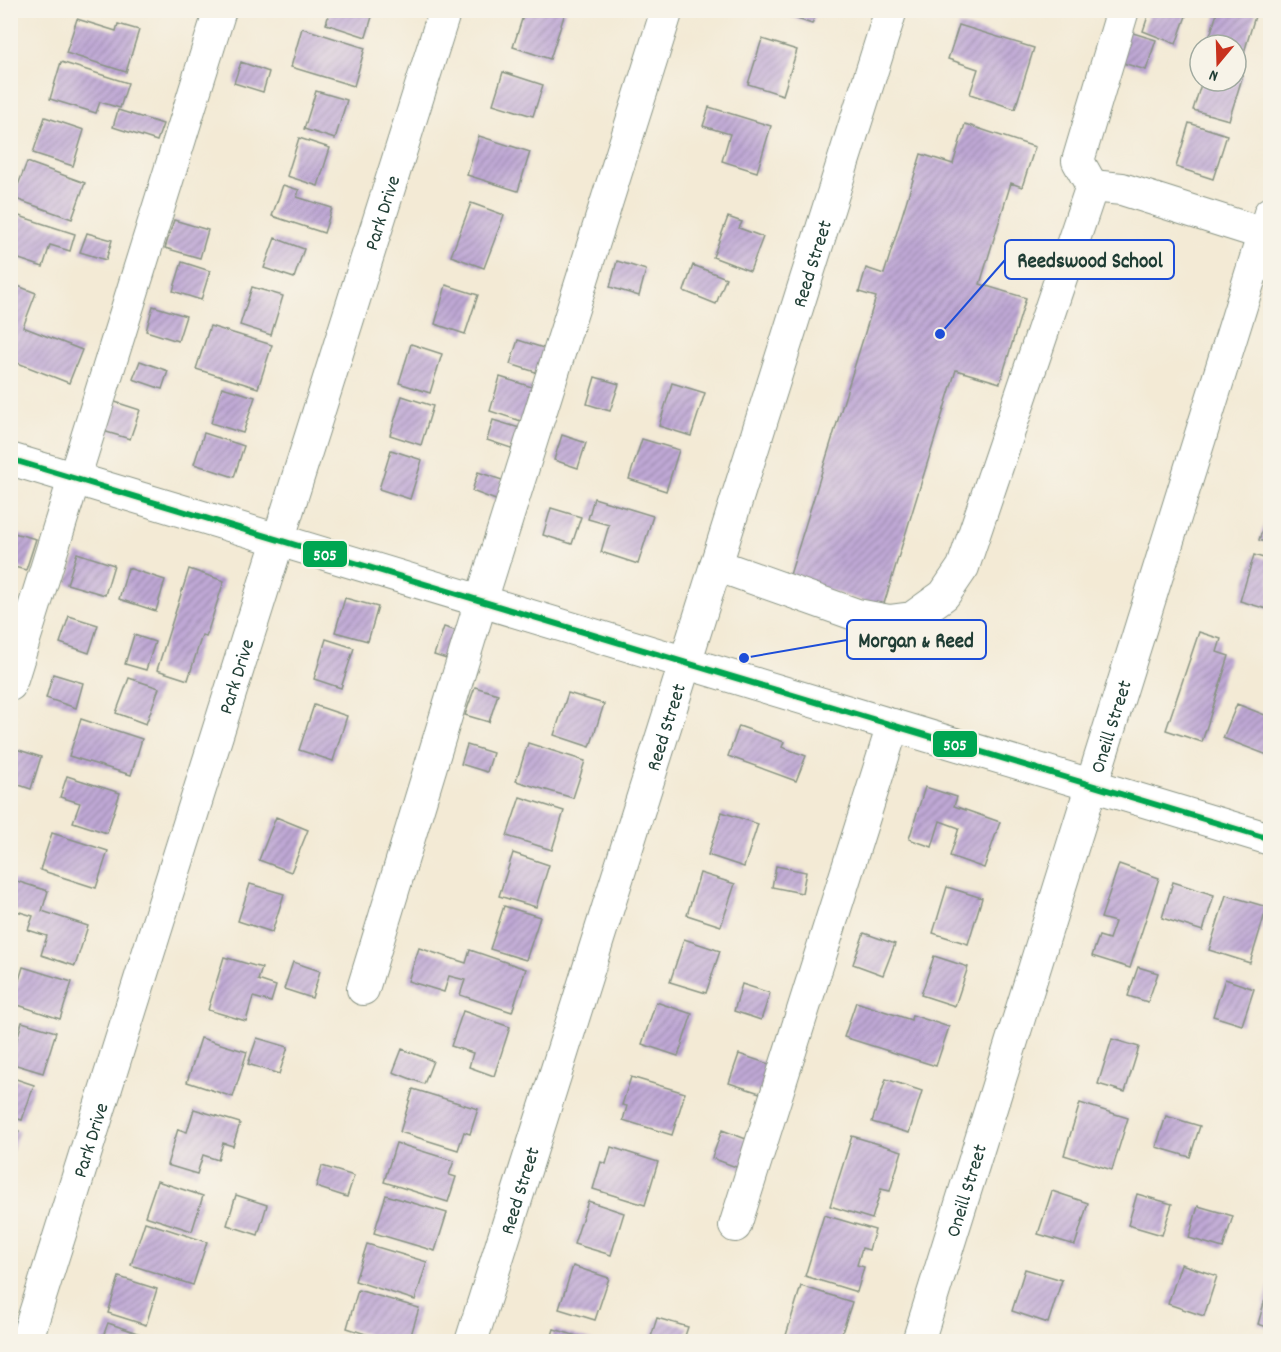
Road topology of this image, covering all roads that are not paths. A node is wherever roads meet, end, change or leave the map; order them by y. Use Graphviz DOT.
graph roads {
  1 [pos="220,10"];
  2 [pos="445,10"];
  3 [pos="667,10"];
  4 [pos="891,10"];
  5 [pos="1123,10"];
  6 [pos="1092,186"];
  7 [pos="1267,224"];
  8 [pos="10,459"];
  9 [pos="75,479"];
  10 [pos="278,540"];
  11 [pos="716,565"];
  12 [pos="481,601"];
  13 [pos="685,663"];
  14 [pos="10,685"];
  15 [pos="893,725"];
  16 [pos="1091,785"];
  17 [pos="1270,839"];
  18 [pos="363,989"];
  19 [pos="735,1226"];
  20 [pos="26,1341"];
  21 [pos="471,1341"];
  22 [pos="918,1341"];
  1 -- 9 [label="street"];
  2 -- 10 [label="street, Park Drive"];
  3 -- 12 [label="street"];
  4 -- 11 [label="street, Reed Street"];
  5 -- 6 [label="street"];
  6 -- 7 [label="street"];
  6 -- 11 [label="street"];
  7 -- 16 [label="street, Oneill Street"];
  8 -- 9 [label="street"];
  9 -- 10 [label="street"];
  9 -- 14 [label="street"];
  10 -- 12 [label="street"];
  10 -- 20 [label="street, Park Drive"];
  11 -- 13 [label="street, Reed Street"];
  12 -- 13 [label="street"];
  12 -- 18 [label="street"];
  13 -- 15 [label="street"];
  13 -- 21 [label="street, Reed Street"];
  15 -- 16 [label="street"];
  15 -- 19 [label="street"];
  16 -- 17 [label="street"];
  16 -- 22 [label="street, Oneill Street"];
}
